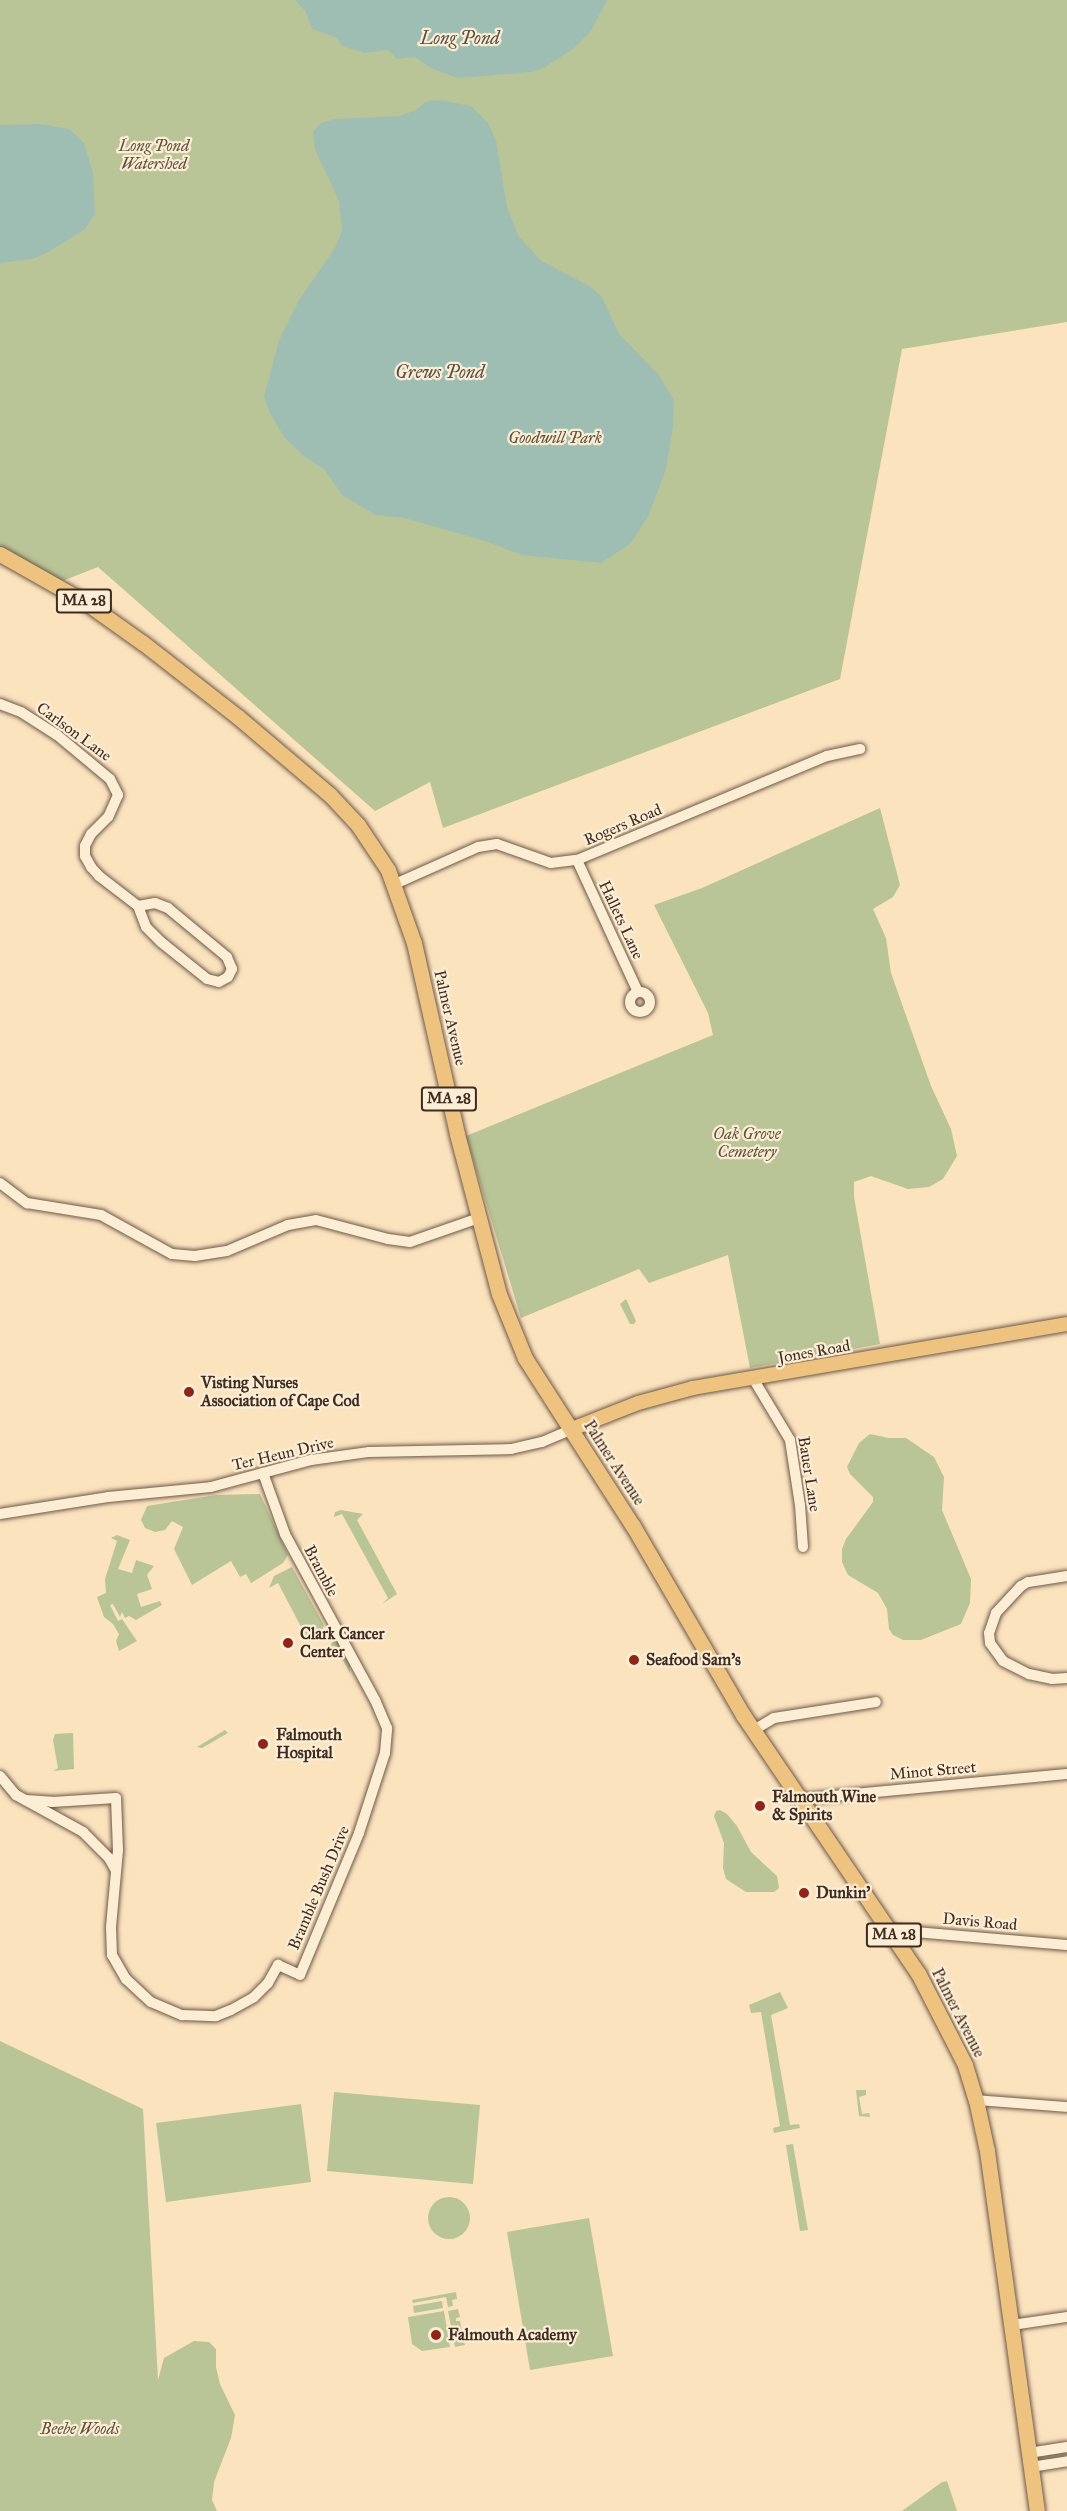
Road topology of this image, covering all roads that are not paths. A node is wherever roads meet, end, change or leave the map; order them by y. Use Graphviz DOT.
graph roads {
  1 [pos="2,557"];
  2 [pos="0,704"];
  3 [pos="860,749"];
  4 [pos="577,860"];
  5 [pos="395,884"];
  6 [pos="138,906"];
  7 [pos="638,992"];
  8 [pos="0,1183"];
  9 [pos="479,1218"];
  10 [pos="1067,1324"];
  11 [pos="754,1380"];
  12 [pos="572,1429"];
  13 [pos="263,1473"];
  14 [pos="0,1514"];
  15 [pos="803,1547"];
  16 [pos="1067,1576"];
  17 [pos="363,1678"];
  18 [pos="1067,1678"];
  19 [pos="876,1702"];
  20 [pos="754,1730"];
  21 [pos="1067,1774"];
  22 [pos="0,1776"];
  23 [pos="801,1799"];
  24 [pos="26,1800"];
  25 [pos="115,1869"];
  26 [pos="891,1930"];
  27 [pos="1067,1945"];
  28 [pos="976,2100"];
  29 [pos="1067,2107"];
  30 [pos="1067,2317"];
  31 [pos="1012,2325"];
  32 [pos="1067,2447"];
  33 [pos="1030,2460"];
  34 [pos="1067,2461"];
  35 [pos="1037,2511"];
  1 -- 5 [label="highway, Palmer Avenue / MA 28"];
  2 -- 6 [label="street, Carlson Lane"];
  3 -- 4 [label="street, Rogers Road"];
  4 -- 5 [label="street, Rogers Road"];
  4 -- 7 [label="street, Hallets Lane"];
  5 -- 9 [label="highway, Palmer Avenue / MA 28"];
  6 -- 6 [label="street, Carlson Lane"];
  8 -- 9 [label="street"];
  9 -- 12 [label="highway, Palmer Avenue / MA 28"];
  10 -- 11 [label="main road, Jones Road"];
  11 -- 12 [label="main road, Jones Road"];
  11 -- 15 [label="street, Bauer Lane"];
  12 -- 13 [label="street, Ter Heun Drive"];
  12 -- 20 [label="highway, Palmer Avenue / MA 28"];
  13 -- 14 [label="street, Ter Heun Drive"];
  13 -- 17 [label="street, Bramble"];
  16 -- 18 [label="street"];
  17 -- 25 [label="street, Bramble Bush Drive"];
  19 -- 20 [label="street"];
  20 -- 23 [label="highway, Palmer Avenue / MA 28"];
  21 -- 23 [label="street, Minot Street"];
  22 -- 24 [label="street"];
  23 -- 26 [label="highway, Palmer Avenue / MA 28"];
  24 -- 25 [label="street"];
  24 -- 25 [label="street, Bramble Bush Drive"];
  26 -- 27 [label="street, Davis Road"];
  26 -- 28 [label="highway, Palmer Avenue / MA 28"];
  28 -- 29 [label="street"];
  28 -- 31 [label="highway, Palmer Avenue / MA 28"];
  30 -- 31 [label="street"];
  31 -- 33 [label="highway, Palmer Avenue / MA 28"];
  32 -- 33 [label="street"];
  33 -- 34 [label="street"];
  33 -- 35 [label="highway, Palmer Avenue / MA 28"];
}
